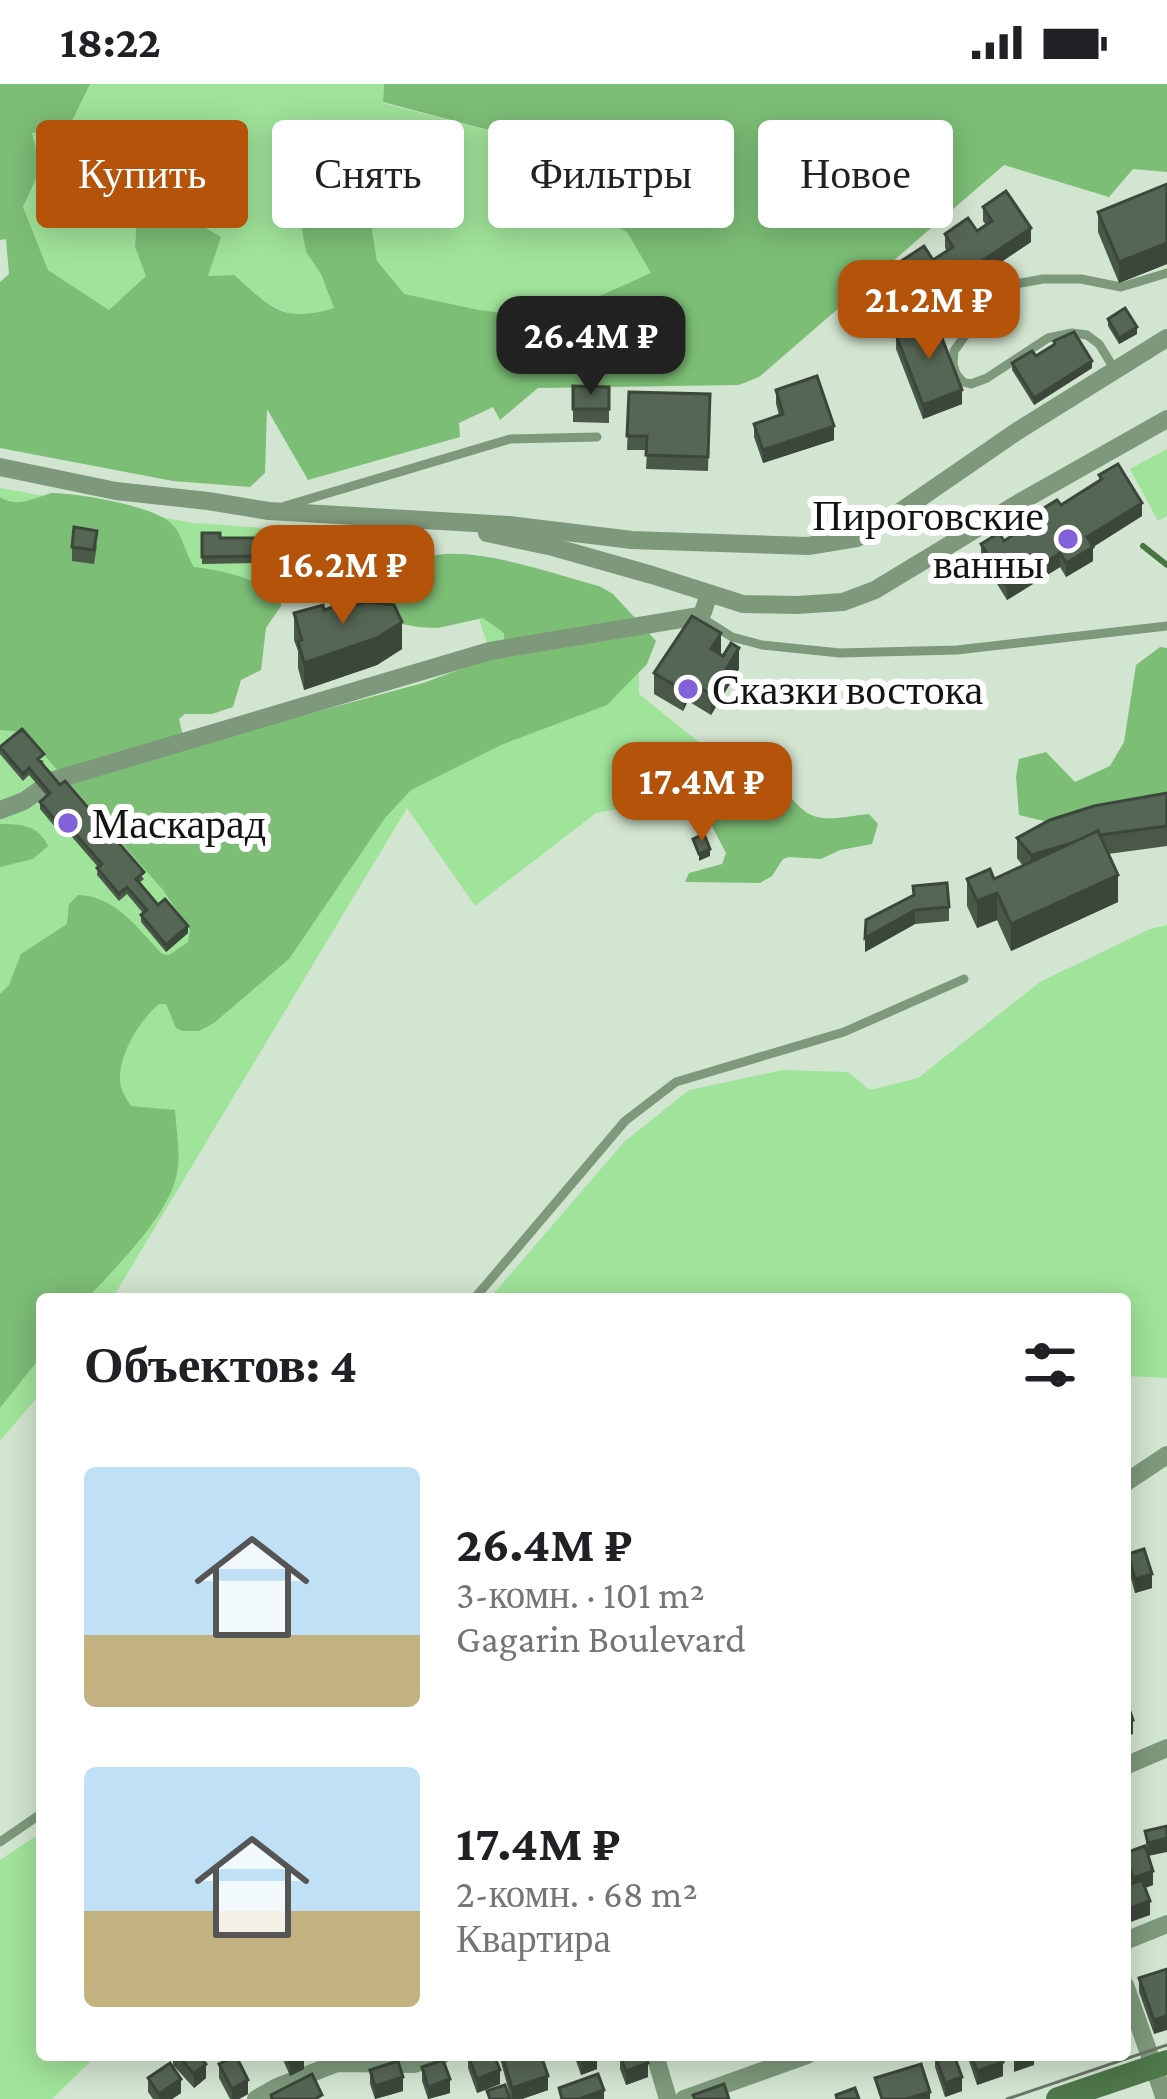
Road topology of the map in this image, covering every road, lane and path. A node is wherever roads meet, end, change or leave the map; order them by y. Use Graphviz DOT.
graph roads {
  1 [pos="1167,273"];
  2 [pos="1167,338"];
  3 [pos="1115,370"];
  4 [pos="1167,419"];
  5 [pos="597,437"];
  6 [pos="0,466"];
  7 [pos="268,511"];
  8 [pos="435,522"];
  9 [pos="709,594"];
  10 [pos="699,616"];
  11 [pos="1167,626"];
  12 [pos="0,810"];
  13 [pos="964,979"];
  14 [pos="479,1293"];
  15 [pos="1167,1455"];
  16 [pos="1131,1479"];
  17 [pos="1167,1748"];
  18 [pos="1131,1763"];
  19 [pos="36,1817"];
  20 [pos="0,1842"];
  21 [pos="1167,1924"];
  22 [pos="1131,1938"];
  23 [pos="1131,1999"];
  24 [pos="423,2061"];
  25 [pos="657,2061"];
  26 [pos="790,2061"];
  27 [pos="1160,2064"];
  28 [pos="256,2099"];
  29 [pos="668,2099"];
  30 [pos="685,2099"];
  31 [pos="1058,2099"];
  32 [pos="1165,2099"];
  1 -- 3 [label="lane"];
  2 -- 3 [label="street"];
  3 -- 8 [label="street"];
  4 -- 9 [label="street"];
  5 -- 7 [label="lane"];
  6 -- 7 [label="street"];
  7 -- 8 [label="street"];
  8 -- 9 [label="street"];
  9 -- 10 [label="street"];
  10 -- 11 [label="lane"];
  10 -- 12 [label="street"];
  13 -- 14 [label="lane"];
  15 -- 16 [label="street"];
  17 -- 18 [label="street"];
  19 -- 20 [label="lane"];
  21 -- 22 [label="street"];
  23 -- 27 [label="street"];
  24 -- 28 [label="street"];
  25 -- 29 [label="street"];
  26 -- 30 [label="street"];
  27 -- 31 [label="main road"];
  27 -- 32 [label="street"];
}
